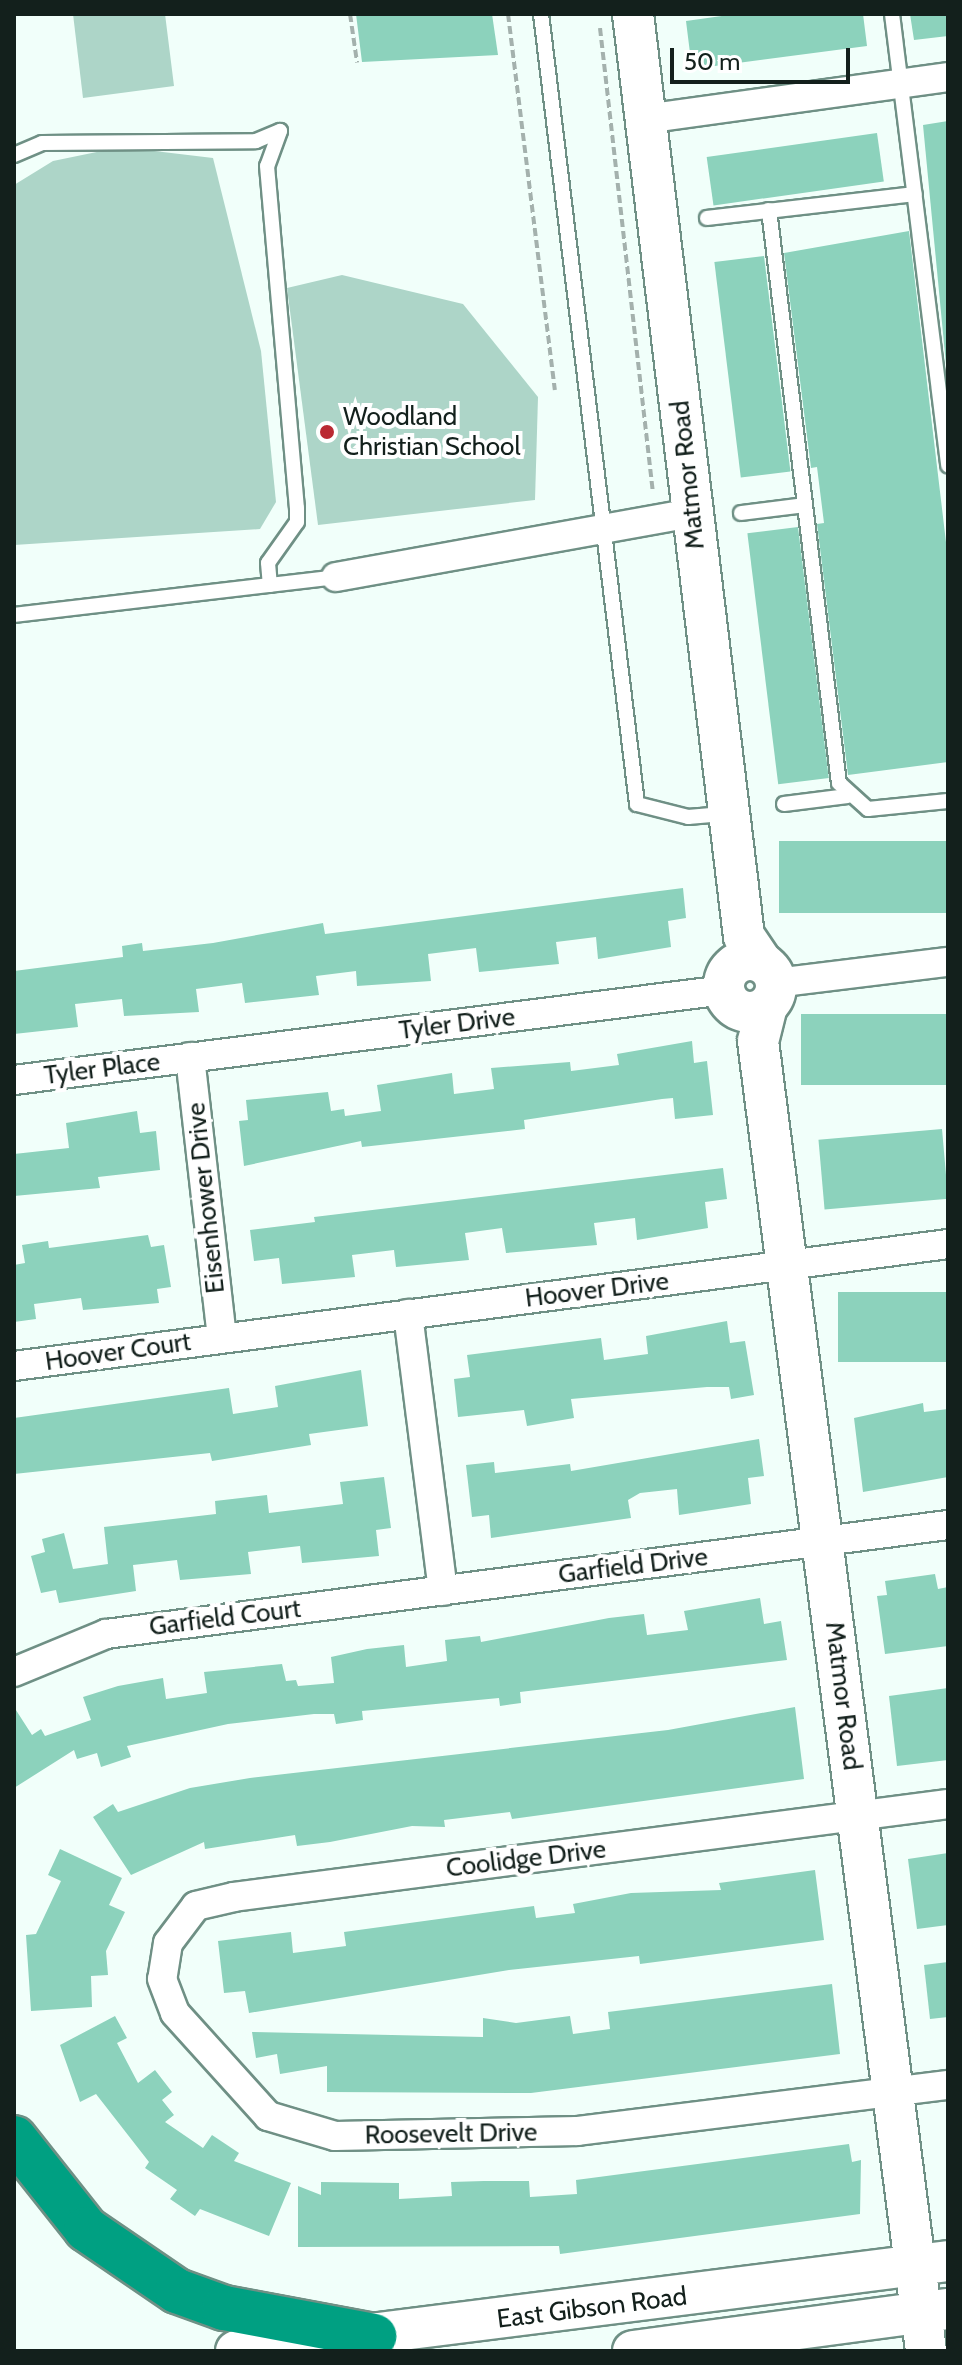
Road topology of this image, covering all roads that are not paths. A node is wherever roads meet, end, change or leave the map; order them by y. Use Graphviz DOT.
graph roads {
  1 [pos="541,14"];
  2 [pos="633,14"];
  3 [pos="892,14"];
  4 [pos="948,77"];
  5 [pos="900,84"];
  6 [pos="645,119"];
  7 [pos="14,155"];
  8 [pos="915,194"];
  9 [pos="769,210"];
  10 [pos="707,218"];
  11 [pos="948,466"];
  12 [pos="805,505"];
  13 [pos="741,513"];
  14 [pos="673,514"];
  15 [pos="607,525"];
  16 [pos="336,577"];
  17 [pos="270,585"];
  18 [pos="14,615"];
  19 [pos="847,796"];
  20 [pos="948,801"];
  21 [pos="784,804"];
  22 [pos="727,814"];
  23 [pos="948,962"];
  24 [pos="749,987"];
  25 [pos="190,1057"];
  26 [pos="14,1080"];
  27 [pos="948,1244"];
  28 [pos="786,1265"];
  29 [pos="408,1314"];
  30 [pos="222,1338"];
  31 [pos="14,1366"];
  32 [pos="948,1525"];
  33 [pos="823,1541"];
  34 [pos="443,1591"];
  35 [pos="14,1672"];
  36 [pos="948,1804"];
  37 [pos="858,1816"];
  38 [pos="196,1906"];
  39 [pos="948,2085"];
  40 [pos="892,2091"];
  41 [pos="14,2138"];
  42 [pos="931,2263"];
  43 [pos="932,2324"];
  44 [pos="374,2336"];
  45 [pos="236,2351"];
  46 [pos="633,2351"];
  1 -- 15 [label="lane"];
  2 -- 6 [label="street, Matmor Road"];
  3 -- 5 [label="lane"];
  4 -- 5 [label="street"];
  5 -- 6 [label="street"];
  5 -- 8 [label="lane"];
  6 -- 14 [label="street, Matmor Road"];
  7 -- 17 [label="lane"];
  8 -- 9 [label="lane"];
  8 -- 11 [label="lane"];
  9 -- 10 [label="lane"];
  9 -- 12 [label="lane"];
  12 -- 13 [label="lane"];
  12 -- 19 [label="lane"];
  14 -- 15 [label="street"];
  14 -- 22 [label="street, Matmor Road"];
  15 -- 16 [label="street"];
  15 -- 22 [label="lane"];
  16 -- 17 [label="lane"];
  17 -- 18 [label="lane"];
  19 -- 20 [label="lane"];
  19 -- 21 [label="lane"];
  22 -- 24 [label="street, Matmor Road"];
  23 -- 24 [label="street, Tyler Drive"];
  24 -- 25 [label="street, Tyler Drive"];
  24 -- 28 [label="street, Matmor Road"];
  25 -- 26 [label="street, Tyler Place"];
  25 -- 30 [label="street, Eisenhower Drive"];
  27 -- 28 [label="street, Hoover Drive"];
  28 -- 29 [label="street, Hoover Drive"];
  28 -- 33 [label="street, Matmor Road"];
  29 -- 30 [label="street, Hoover Drive"];
  29 -- 34 [label="street"];
  30 -- 31 [label="street, Hoover Court"];
  32 -- 33 [label="street, Garfield Drive"];
  33 -- 34 [label="street, Garfield Drive"];
  33 -- 37 [label="street, Matmor Road"];
  34 -- 35 [label="street, Garfield Court"];
  36 -- 37 [label="street, Coolidge Drive"];
  37 -- 38 [label="street, Coolidge Drive"];
  37 -- 40 [label="street, Matmor Road"];
  38 -- 40 [label="street, Roosevelt Drive"];
  39 -- 40 [label="street, Roosevelt Drive"];
  40 -- 42 [label="street, Matmor Road"];
  41 -- 44 [label="highway"];
  42 -- 43 [label="street, Matmor Road"];
  42 -- 44 [label="street, East Gibson Road"];
  43 -- 46 [label="street, East Gibson Road"];
  44 -- 45 [label="street, East Gibson Road"];
}
